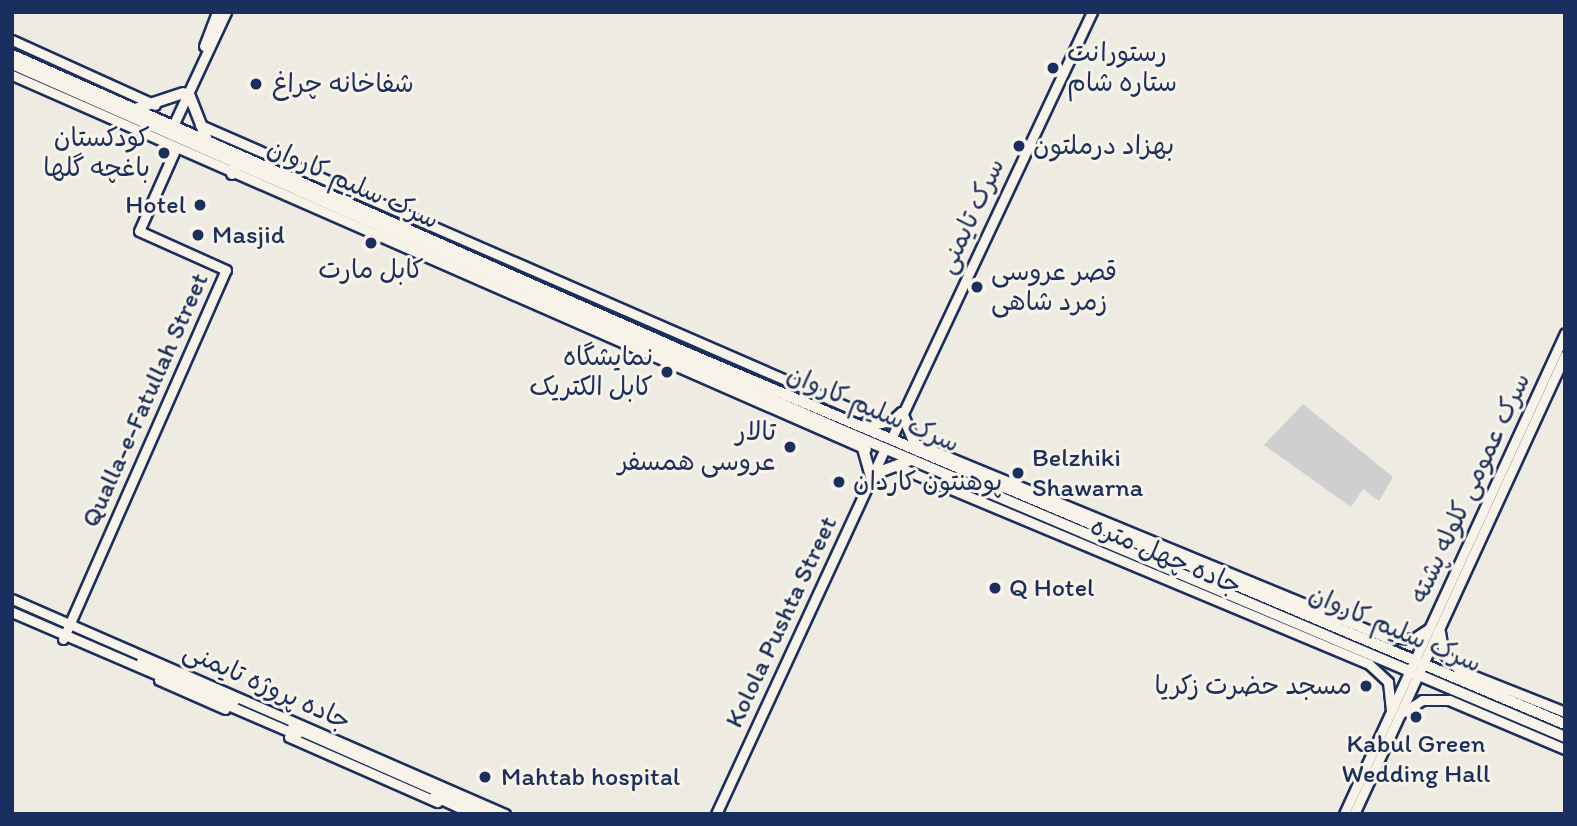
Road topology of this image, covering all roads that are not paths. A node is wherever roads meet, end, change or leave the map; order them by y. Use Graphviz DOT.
graph roads {
  1 [pos="217,12"];
  2 [pos="226,12"];
  3 [pos="1092,12"];
  4 [pos="12,40"];
  5 [pos="12,55"];
  6 [pos="12,64"];
  7 [pos="12,75"];
  8 [pos="186,93"];
  9 [pos="157,106"];
  10 [pos="133,109"];
  11 [pos="196,123"];
  12 [pos="169,129"];
  13 [pos="207,141"];
  14 [pos="252,149"];
  15 [pos="175,150"];
  16 [pos="247,160"];
  17 [pos="234,169"];
  18 [pos="299,198"];
  19 [pos="465,261"];
  20 [pos="1565,333"];
  21 [pos="1565,355"];
  22 [pos="859,412"];
  23 [pos="902,413"];
  24 [pos="820,426"];
  25 [pos="861,426"];
  26 [pos="853,438"];
  27 [pos="888,444"];
  28 [pos="916,452"];
  29 [pos="954,462"];
  30 [pos="896,466"];
  31 [pos="872,480"];
  32 [pos="988,498"];
  33 [pos="1115,541"];
  34 [pos="12,599"];
  35 [pos="12,605"];
  36 [pos="12,615"];
  37 [pos="1435,628"];
  38 [pos="66,632"];
  39 [pos="1385,637"];
  40 [pos="1375,643"];
  41 [pos="1370,659"];
  42 [pos="1418,662"];
  43 [pos="1413,673"];
  44 [pos="1458,674"];
  45 [pos="1450,696"];
  46 [pos="1565,712"];
  47 [pos="1395,713"];
  48 [pos="1565,724"];
  49 [pos="1565,737"];
  50 [pos="1565,749"];
  51 [pos="464,814"];
  52 [pos="473,814"];
  53 [pos="489,814"];
  54 [pos="505,814"];
  55 [pos="716,814"];
  56 [pos="1344,814"];
  57 [pos="1354,814"];
  1 -- 8 [label="street"];
  2 -- 8 [label="street"];
  3 -- 23 [label="street, سرک تایمنی"];
  4 -- 9 [label="street"];
  5 -- 10 [label="main road"];
  6 -- 12 [label="main road"];
  7 -- 15 [label="street"];
  8 -- 9 [label="main road"];
  8 -- 11 [label="main road"];
  8 -- 12 [label="street"];
  9 -- 10 [label="main road"];
  10 -- 12 [label="main road"];
  11 -- 13 [label="main road"];
  11 -- 14 [label="street"];
  12 -- 13 [label="main road, سرک سلیم کاروان"];
  12 -- 17 [label="main road"];
  13 -- 16 [label="main road, سرک سلیم کاروان"];
  14 -- 16 [label="main road"];
  14 -- 22 [label="street"];
  15 -- 17 [label="street"];
  15 -- 38 [label="street, Qualla-e-Fatullah Street"];
  16 -- 19 [label="main road, سرک سلیم کاروان"];
  17 -- 18 [label="main road"];
  18 -- 19 [label="main road"];
  18 -- 24 [label="street"];
  19 -- 24 [label="main road"];
  19 -- 25 [label="main road, سرک سلیم کاروان"];
  20 -- 37 [label="street, سرک عمومی کلوله پشته"];
  21 -- 37 [label="street, سرک عمومی کلوله پشته"];
  23 -- 25 [label="main road"];
  23 -- 27 [label="street, سرک تایمنی"];
  23 -- 28 [label="main road"];
  24 -- 26 [label="main road"];
  25 -- 27 [label="main road, سرک سلیم کاروان"];
  26 -- 27 [label="main road"];
  26 -- 31 [label="main road"];
  27 -- 28 [label="main road"];
  27 -- 31 [label="street, Kolola Pushta Street"];
  28 -- 29 [label="main road, سرک سلیم کاروان"];
  28 -- 30 [label="main road"];
  28 -- 32 [label="main road"];
  29 -- 33 [label="main road, سرک سلیم کاروان"];
  29 -- 39 [label="street, جاده چهل متره"];
  30 -- 31 [label="main road"];
  30 -- 32 [label="street, جاده چهل متره"];
  31 -- 55 [label="street, Kolola Pushta Street"];
  32 -- 33 [label="main road"];
  32 -- 41 [label="street, جاده چهل متره"];
  33 -- 40 [label="main road, سرک سلیم کاروان"];
  33 -- 41 [label="main road"];
  34 -- 38 [label="street, جاده پروژه تایمنی"];
  35 -- 38 [label="street, جاده پروژه تایمنی"];
  36 -- 38 [label="street, جاده پروژه تایمنی"];
  37 -- 39 [label="street, جاده چهل متره"];
  37 -- 42 [label="street, سرک عمومی کلوله پشته"];
  37 -- 44 [label="street"];
  38 -- 51 [label="street, جاده پروژه تایمنی"];
  38 -- 52 [label="street, جاده پروژه تایمنی"];
  38 -- 53 [label="street, جاده پروژه تایمنی"];
  38 -- 54 [label="street, جاده پروژه تایمنی"];
  39 -- 40 [label="main road"];
  40 -- 42 [label="main road, سرک سلیم کاروان"];
  41 -- 43 [label="main road"];
  41 -- 47 [label="street"];
  42 -- 43 [label="street, سرک عمومی کلوله پشته"];
  42 -- 44 [label="main road, سرک سلیم کاروان"];
  43 -- 45 [label="main road"];
  43 -- 47 [label="street, سرک عمومی کلوله پشته"];
  44 -- 46 [label="street"];
  44 -- 48 [label="main road, سرک سلیم کاروان"];
  45 -- 47 [label="street"];
  45 -- 49 [label="main road"];
  45 -- 50 [label="street"];
  47 -- 56 [label="street, سرک عمومی کلوله پشته"];
  47 -- 57 [label="street, سرک عمومی کلوله پشته"];
}
